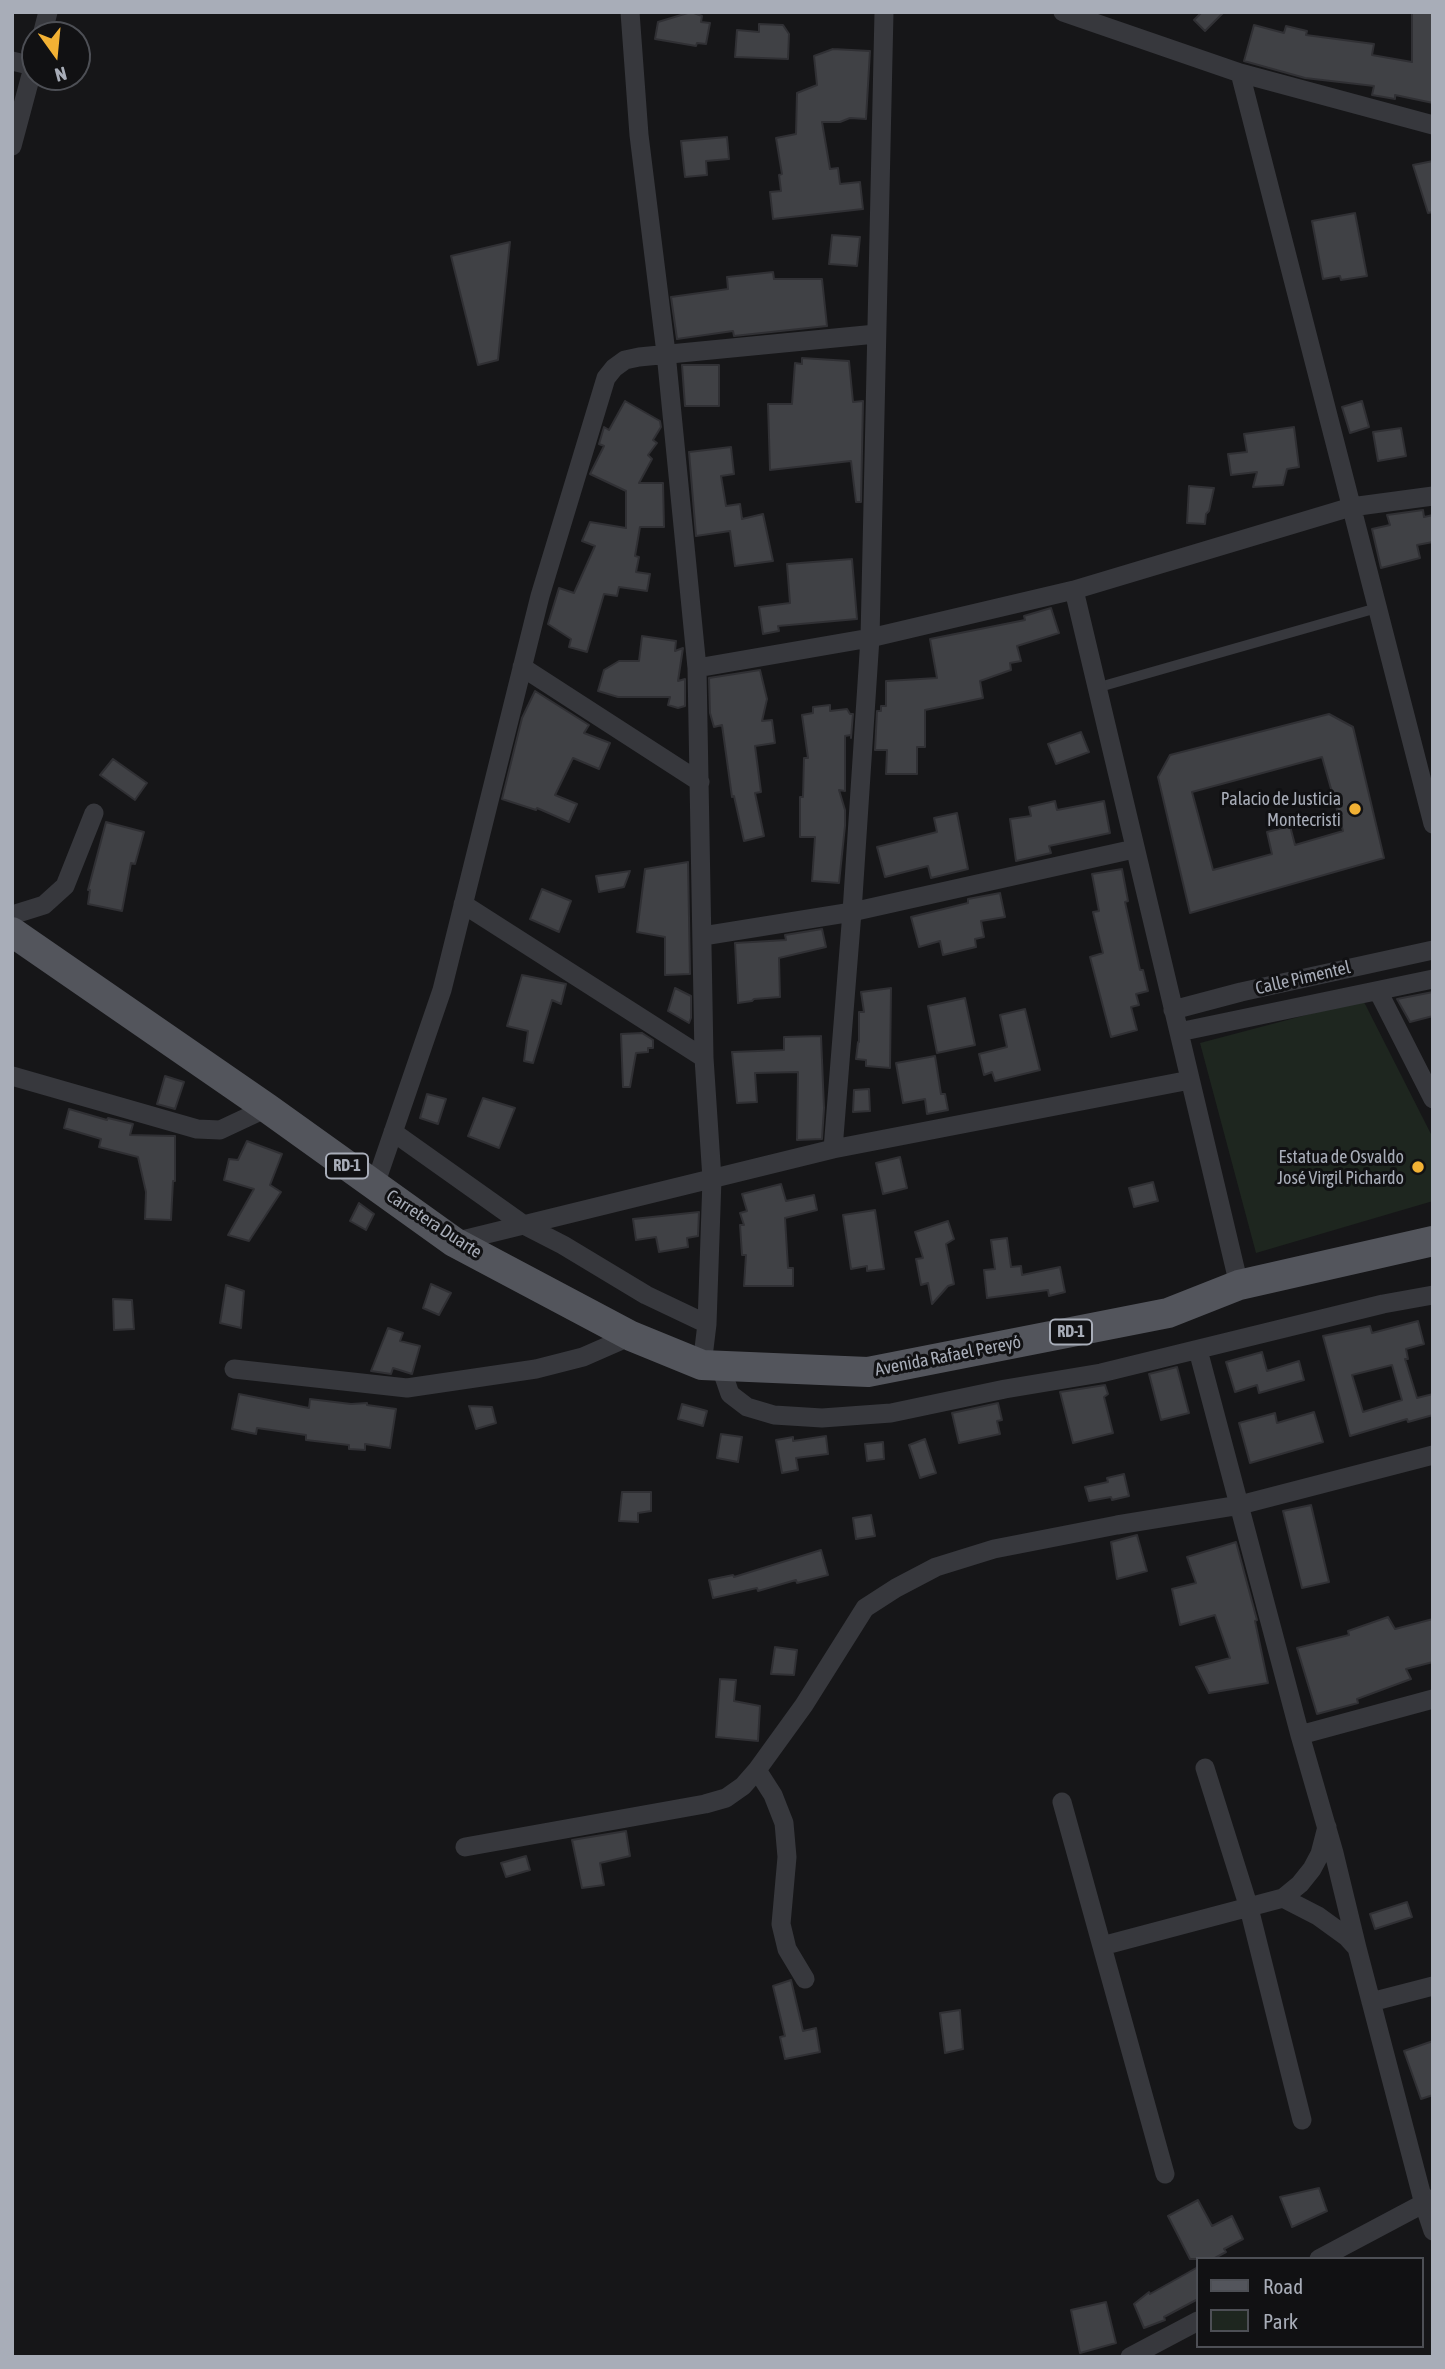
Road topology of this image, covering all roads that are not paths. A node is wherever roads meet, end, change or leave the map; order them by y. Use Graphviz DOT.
graph roads {
  1 [pos="630,12"];
  2 [pos="884,12"];
  3 [pos="1063,12"];
  4 [pos="1240,73"];
  5 [pos="27,91"];
  6 [pos="1433,125"];
  7 [pos="12,146"];
  8 [pos="876,334"];
  9 [pos="666,353"];
  10 [pos="1433,496"];
  11 [pos="1351,507"];
  12 [pos="1074,590"];
  13 [pos="1377,608"];
  14 [pos="870,638"];
  15 [pos="522,667"];
  16 [pos="697,668"];
  17 [pos="1096,688"];
  18 [pos="700,782"];
  19 [pos="94,813"];
  20 [pos="1433,824"];
  21 [pos="1134,849"];
  22 [pos="463,904"];
  23 [pos="852,912"];
  24 [pos="12,915"];
  25 [pos="12,932"];
  26 [pos="704,936"];
  27 [pos="1433,950"];
  28 [pos="1433,979"];
  29 [pos="1378,991"];
  30 [pos="1173,1010"];
  31 [pos="1178,1032"];
  32 [pos="704,1058"];
  33 [pos="12,1076"];
  34 [pos="1190,1080"];
  35 [pos="1433,1099"];
  36 [pos="267,1108"];
  37 [pos="393,1132"];
  38 [pos="833,1149"];
  39 [pos="712,1179"];
  40 [pos="375,1185"];
  41 [pos="524,1225"];
  42 [pos="1433,1241"];
  43 [pos="454,1242"];
  44 [pos="1239,1285"];
  45 [pos="1433,1295"];
  46 [pos="707,1324"];
  47 [pos="631,1336"];
  48 [pos="1198,1350"];
  49 [pos="711,1365"];
  50 [pos="234,1369"];
  51 [pos="1433,1455"];
  52 [pos="1240,1505"];
  53 [pos="1433,1699"];
  54 [pos="1300,1735"];
  55 [pos="1205,1768"];
  56 [pos="757,1770"];
  57 [pos="1062,1802"];
  58 [pos="1327,1826"];
  59 [pos="465,1847"];
  60 [pos="1283,1898"];
  61 [pos="1249,1908"];
  62 [pos="1102,1946"];
  63 [pos="1357,1948"];
  64 [pos="804,1979"];
  65 [pos="1433,1986"];
  66 [pos="1371,2002"];
  67 [pos="1302,2120"];
  68 [pos="1165,2174"];
  69 [pos="1428,2201"];
  70 [pos="1433,2231"];
  71 [pos="1322,2257"];
  72 [pos="1196,2323"];
  73 [pos="1134,2356"];
  1 -- 9 [label="street"];
  2 -- 8 [label="street"];
  3 -- 4 [label="street"];
  4 -- 6 [label="street"];
  4 -- 11 [label="street"];
  5 -- 7 [label="street"];
  8 -- 9 [label="street"];
  8 -- 14 [label="street"];
  9 -- 15 [label="street"];
  9 -- 16 [label="street"];
  10 -- 11 [label="street"];
  11 -- 12 [label="street"];
  11 -- 13 [label="street"];
  12 -- 14 [label="street"];
  12 -- 17 [label="street"];
  13 -- 17 [label="lane"];
  13 -- 20 [label="street"];
  14 -- 16 [label="street"];
  14 -- 23 [label="street"];
  15 -- 18 [label="street"];
  15 -- 22 [label="street"];
  16 -- 18 [label="street"];
  17 -- 21 [label="street"];
  18 -- 26 [label="street"];
  19 -- 24 [label="street"];
  21 -- 23 [label="street"];
  21 -- 30 [label="street"];
  22 -- 32 [label="street"];
  22 -- 37 [label="street"];
  23 -- 26 [label="street"];
  23 -- 38 [label="street"];
  25 -- 36 [label="main road, Carretera Duarte / RD-1"];
  26 -- 32 [label="street"];
  27 -- 30 [label="street, Calle Pimentel"];
  28 -- 29 [label="street, Calle Pimentel"];
  29 -- 31 [label="street, Calle Pimentel"];
  29 -- 35 [label="street"];
  30 -- 31 [label="street"];
  31 -- 34 [label="street"];
  32 -- 39 [label="street"];
  33 -- 36 [label="street"];
  34 -- 38 [label="street"];
  34 -- 44 [label="street"];
  36 -- 40 [label="main road, Carretera Duarte / RD-1"];
  37 -- 40 [label="street"];
  37 -- 41 [label="street"];
  38 -- 39 [label="street"];
  39 -- 41 [label="street"];
  39 -- 46 [label="street"];
  40 -- 43 [label="main road, Carretera Duarte / RD-1"];
  41 -- 43 [label="street"];
  41 -- 46 [label="street"];
  42 -- 44 [label="main road, Avenida Rafael Pereyó / RD-1"];
  43 -- 47 [label="main road, Carretera Duarte / RD-1"];
  44 -- 49 [label="main road, Avenida Rafael Pereyó / RD-1"];
  45 -- 48 [label="street"];
  46 -- 49 [label="street"];
  47 -- 49 [label="main road, Carretera Duarte / RD-1"];
  47 -- 50 [label="street"];
  48 -- 49 [label="street"];
  48 -- 52 [label="street"];
  51 -- 52 [label="street"];
  52 -- 54 [label="street"];
  52 -- 56 [label="street"];
  53 -- 54 [label="street"];
  54 -- 58 [label="street"];
  55 -- 61 [label="street"];
  56 -- 59 [label="street"];
  56 -- 64 [label="street"];
  57 -- 62 [label="street"];
  58 -- 60 [label="street"];
  58 -- 63 [label="street"];
  60 -- 61 [label="street"];
  60 -- 63 [label="street"];
  61 -- 62 [label="street"];
  61 -- 67 [label="street"];
  62 -- 68 [label="street"];
  63 -- 66 [label="street"];
  65 -- 66 [label="street"];
  66 -- 69 [label="street"];
  69 -- 70 [label="street"];
  69 -- 71 [label="street"];
  72 -- 73 [label="street"];
}
